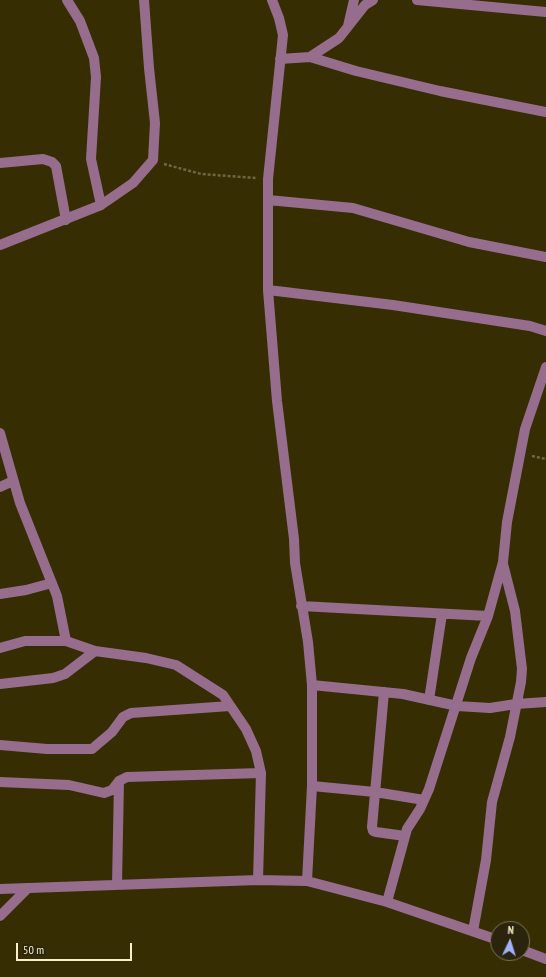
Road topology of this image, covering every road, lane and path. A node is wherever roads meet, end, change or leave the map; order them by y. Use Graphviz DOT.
graph roads {
  1 [pos="67,0"];
  2 [pos="144,0"];
  3 [pos="272,0"];
  4 [pos="354,0"];
  5 [pos="373,0"];
  6 [pos="417,0"];
  7 [pos="546,12"];
  8 [pos="347,30"];
  9 [pos="310,57"];
  10 [pos="280,59"];
  11 [pos="546,112"];
  12 [pos="153,160"];
  13 [pos="0,164"];
  14 [pos="268,179"];
  15 [pos="268,200"];
  16 [pos="101,205"];
  17 [pos="66,220"];
  18 [pos="0,245"];
  19 [pos="546,257"];
  20 [pos="268,290"];
  21 [pos="546,331"];
  22 [pos="546,367"];
  23 [pos="0,433"];
  24 [pos="13,481"];
  25 [pos="0,487"];
  26 [pos="503,562"];
  27 [pos="52,583"];
  28 [pos="0,594"];
  29 [pos="301,606"];
  30 [pos="442,614"];
  31 [pos="488,616"];
  32 [pos="66,641"];
  33 [pos="0,648"];
  34 [pos="95,651"];
  35 [pos="0,684"];
  36 [pos="312,685"];
  37 [pos="384,692"];
  38 [pos="429,700"];
  39 [pos="546,702"];
  40 [pos="516,704"];
  41 [pos="230,706"];
  42 [pos="457,706"];
  43 [pos="0,744"];
  44 [pos="261,773"];
  45 [pos="119,781"];
  46 [pos="0,782"];
  47 [pos="312,786"];
  48 [pos="375,792"];
  49 [pos="424,800"];
  50 [pos="405,836"];
  51 [pos="258,880"];
  52 [pos="307,881"];
  53 [pos="117,885"];
  54 [pos="28,888"];
  55 [pos="0,889"];
  56 [pos="387,902"];
  57 [pos="0,916"];
  58 [pos="473,931"];
  59 [pos="490,937"];
  60 [pos="530,953"];
  61 [pos="546,959"];
  1 -- 16 [label="street"];
  2 -- 12 [label="street"];
  3 -- 10 [label="street"];
  4 -- 8 [label="street"];
  5 -- 8 [label="street"];
  6 -- 7 [label="street"];
  8 -- 9 [label="street"];
  9 -- 10 [label="street"];
  9 -- 11 [label="street"];
  10 -- 14 [label="street"];
  12 -- 14 [label="path"];
  12 -- 16 [label="street"];
  13 -- 17 [label="street"];
  14 -- 15 [label="street"];
  15 -- 19 [label="street"];
  15 -- 20 [label="street"];
  16 -- 17 [label="street"];
  17 -- 18 [label="street"];
  20 -- 21 [label="street"];
  20 -- 29 [label="street"];
  22 -- 26 [label="street"];
  23 -- 24 [label="street"];
  24 -- 25 [label="street"];
  24 -- 27 [label="street"];
  26 -- 31 [label="street"];
  26 -- 40 [label="street"];
  27 -- 28 [label="street"];
  27 -- 32 [label="street"];
  29 -- 30 [label="street"];
  29 -- 36 [label="street"];
  30 -- 31 [label="street"];
  30 -- 38 [label="street"];
  31 -- 42 [label="street"];
  32 -- 33 [label="street"];
  32 -- 34 [label="street"];
  34 -- 35 [label="street"];
  34 -- 41 [label="street"];
  36 -- 37 [label="street"];
  36 -- 47 [label="street"];
  37 -- 38 [label="street"];
  37 -- 48 [label="street"];
  38 -- 42 [label="street"];
  39 -- 40 [label="street"];
  40 -- 42 [label="street"];
  40 -- 58 [label="street"];
  41 -- 43 [label="street"];
  41 -- 44 [label="street"];
  42 -- 49 [label="street"];
  44 -- 45 [label="street"];
  44 -- 51 [label="street"];
  45 -- 46 [label="street"];
  45 -- 53 [label="street"];
  47 -- 48 [label="street"];
  47 -- 52 [label="street"];
  48 -- 49 [label="street"];
  48 -- 50 [label="street"];
  49 -- 50 [label="street"];
  50 -- 56 [label="street"];
  51 -- 52 [label="street"];
  51 -- 53 [label="street"];
  52 -- 56 [label="street"];
  53 -- 54 [label="street"];
  54 -- 55 [label="street"];
  54 -- 57 [label="street"];
  56 -- 58 [label="street"];
  58 -- 59 [label="street"];
  60 -- 61 [label="street"];
}
